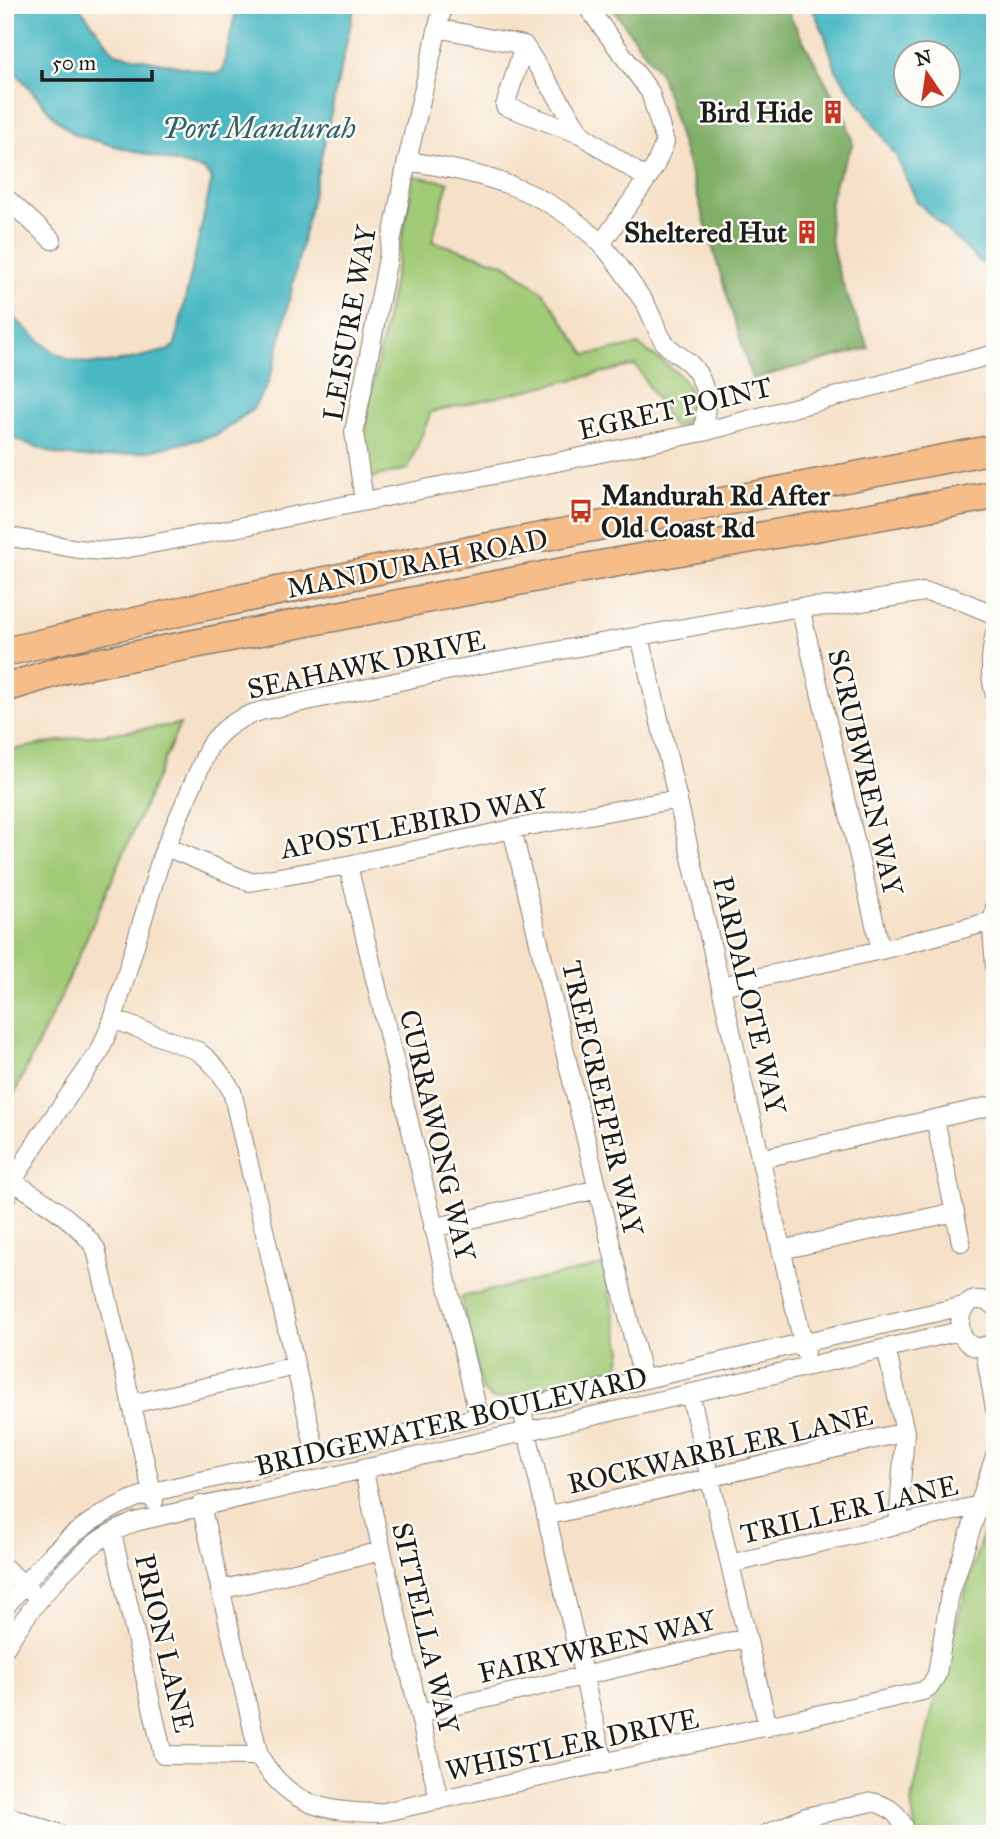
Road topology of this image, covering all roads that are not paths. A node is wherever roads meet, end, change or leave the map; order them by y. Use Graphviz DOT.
graph roads {
  1 [pos="443,5"];
  2 [pos="586,5"];
  3 [pos="437,28"];
  4 [pos="524,45"];
  5 [pos="582,135"];
  6 [pos="407,161"];
  7 [pos="647,178"];
  8 [pos="5,197"];
  9 [pos="52,240"];
  10 [pos="601,244"];
  11 [pos="995,354"];
  12 [pos="703,432"];
  13 [pos="995,449"];
  14 [pos="995,495"];
  15 [pos="363,501"];
  16 [pos="5,536"];
  17 [pos="800,607"];
  18 [pos="995,615"];
  19 [pos="995,634"];
  20 [pos="640,636"];
  21 [pos="5,652"];
  22 [pos="5,688"];
  23 [pos="995,695"];
  24 [pos="678,799"];
  25 [pos="512,829"];
  26 [pos="166,847"];
  27 [pos="348,865"];
  28 [pos="994,914"];
  29 [pos="881,950"];
  30 [pos="995,966"];
  31 [pos="721,986"];
  32 [pos="113,1019"];
  33 [pos="995,1105"];
  34 [pos="935,1119"];
  35 [pos="761,1159"];
  36 [pos="13,1181"];
  37 [pos="598,1189"];
  38 [pos="5,1200"];
  39 [pos="955,1212"];
  40 [pos="433,1228"];
  41 [pos="961,1242"];
  42 [pos="781,1250"];
  43 [pos="968,1305"];
  44 [pos="995,1306"];
  45 [pos="960,1331"];
  46 [pos="802,1343"];
  47 [pos="989,1343"];
  48 [pos="886,1348"];
  49 [pos="295,1366"];
  50 [pos="808,1366"];
  51 [pos="643,1379"];
  52 [pos="690,1393"];
  53 [pos="132,1404"];
  54 [pos="521,1407"];
  55 [pos="995,1409"];
  56 [pos="479,1417"];
  57 [pos="526,1431"];
  58 [pos="905,1433"];
  59 [pos="316,1454"];
  60 [pos="995,1456"];
  61 [pos="363,1468"];
  62 [pos="711,1478"];
  63 [pos="153,1492"];
  64 [pos="201,1505"];
  65 [pos="980,1505"];
  66 [pos="157,1515"];
  67 [pos="546,1516"];
  68 [pos="898,1524"];
  69 [pos="112,1532"];
  70 [pos="382,1551"];
  71 [pos="730,1564"];
  72 [pos="5,1568"];
  73 [pos="23,1585"];
  74 [pos="220,1590"];
  75 [pos="41,1599"];
  76 [pos="5,1607"];
  77 [pos="746,1638"];
  78 [pos="5,1648"];
  79 [pos="583,1676"];
  80 [pos="419,1714"];
  81 [pos="768,1727"];
  82 [pos="259,1756"];
  83 [pos="604,1764"];
  84 [pos="439,1800"];
  85 [pos="5,1815"];
  86 [pos="809,1825"];
  87 [pos="61,1834"];
  88 [pos="766,1834"];
  89 [pos="907,1834"];
  1 -- 3 [label="street, LEISURE WAY"];
  2 -- 7 [label="street"];
  3 -- 4 [label="street"];
  3 -- 6 [label="street, LEISURE WAY"];
  4 -- 5 [label="street"];
  4 -- 5 [label="street"];
  5 -- 7 [label="street"];
  6 -- 10 [label="street"];
  6 -- 15 [label="street, LEISURE WAY"];
  7 -- 10 [label="street"];
  8 -- 9 [label="street"];
  10 -- 12 [label="street"];
  11 -- 12 [label="street, EGRET POINT"];
  12 -- 15 [label="street, EGRET POINT"];
  13 -- 21 [label="highway, MANDURAH ROAD"];
  14 -- 22 [label="highway, MANDURAH ROAD"];
  15 -- 16 [label="street"];
  17 -- 18 [label="street, SEAHAWK DRIVE"];
  17 -- 20 [label="street, SEAHAWK DRIVE"];
  17 -- 29 [label="street, SCRUBWREN WAY"];
  19 -- 23 [label="street"];
  20 -- 24 [label="street, PARDALOTE WAY"];
  20 -- 26 [label="street, SEAHAWK DRIVE"];
  24 -- 25 [label="street, APOSTLEBIRD WAY"];
  24 -- 31 [label="street, PARDALOTE WAY"];
  25 -- 27 [label="street, APOSTLEBIRD WAY"];
  25 -- 37 [label="street, TREECREEPER WAY"];
  26 -- 27 [label="street, APOSTLEBIRD WAY"];
  26 -- 32 [label="street, SEAHAWK DRIVE"];
  27 -- 40 [label="street, CURRAWONG WAY"];
  28 -- 29 [label="street"];
  28 -- 30 [label="street"];
  29 -- 31 [label="street"];
  31 -- 35 [label="street, PARDALOTE WAY"];
  32 -- 36 [label="street, SEAHAWK DRIVE"];
  32 -- 49 [label="street"];
  33 -- 34 [label="street"];
  34 -- 35 [label="street"];
  34 -- 39 [label="street"];
  35 -- 42 [label="street, PARDALOTE WAY"];
  36 -- 38 [label="street, SEAHAWK DRIVE"];
  36 -- 53 [label="street"];
  37 -- 40 [label="street"];
  37 -- 51 [label="street, TREECREEPER WAY"];
  39 -- 41 [label="street"];
  39 -- 42 [label="street"];
  40 -- 56 [label="street, CURRAWONG WAY"];
  42 -- 46 [label="street, PARDALOTE WAY"];
  43 -- 44 [label="street, BRIDGEWATER BOULEVARD"];
  43 -- 45 [label="street"];
  43 -- 46 [label="street, BRIDGEWATER BOULEVARD"];
  45 -- 47 [label="street"];
  45 -- 48 [label="street, BRIDGEWATER BOULEVARD"];
  46 -- 50 [label="street, PARDALOTE WAY"];
  46 -- 51 [label="street, BRIDGEWATER BOULEVARD"];
  47 -- 55 [label="street"];
  48 -- 50 [label="street, BRIDGEWATER BOULEVARD"];
  48 -- 58 [label="street"];
  49 -- 53 [label="street"];
  49 -- 59 [label="street"];
  50 -- 52 [label="street, BRIDGEWATER BOULEVARD"];
  51 -- 54 [label="street, BRIDGEWATER BOULEVARD"];
  52 -- 57 [label="street, BRIDGEWATER BOULEVARD"];
  52 -- 62 [label="street"];
  53 -- 63 [label="street"];
  54 -- 56 [label="street, BRIDGEWATER BOULEVARD"];
  54 -- 57 [label="street"];
  56 -- 59 [label="street, BRIDGEWATER BOULEVARD"];
  57 -- 61 [label="street, BRIDGEWATER BOULEVARD"];
  57 -- 67 [label="street"];
  58 -- 62 [label="street, ROCKWARBLER LANE"];
  58 -- 68 [label="street"];
  59 -- 63 [label="street, BRIDGEWATER BOULEVARD"];
  60 -- 65 [label="street, WHISTLER DRIVE"];
  61 -- 64 [label="street, BRIDGEWATER BOULEVARD"];
  61 -- 70 [label="street, SITTELLA WAY"];
  62 -- 67 [label="street, ROCKWARBLER LANE"];
  62 -- 71 [label="street"];
  63 -- 66 [label="street"];
  63 -- 73 [label="street, BRIDGEWATER BOULEVARD"];
  64 -- 66 [label="street, BRIDGEWATER BOULEVARD"];
  64 -- 74 [label="street, WHISTLER DRIVE"];
  65 -- 68 [label="street, TRILLER LANE"];
  65 -- 81 [label="street, WHISTLER DRIVE"];
  66 -- 69 [label="street, BRIDGEWATER BOULEVARD"];
  67 -- 79 [label="street"];
  68 -- 71 [label="street, TRILLER LANE"];
  69 -- 75 [label="street, BRIDGEWATER BOULEVARD"];
  69 -- 82 [label="street, PRION LANE"];
  70 -- 74 [label="street"];
  70 -- 80 [label="street, SITTELLA WAY"];
  71 -- 77 [label="street"];
  72 -- 73 [label="street"];
  73 -- 75 [label="street"];
  73 -- 76 [label="street, BRIDGEWATER BOULEVARD"];
  74 -- 82 [label="street, WHISTLER DRIVE"];
  75 -- 78 [label="street, BRIDGEWATER BOULEVARD"];
  77 -- 79 [label="street, FAIRYWREN WAY"];
  77 -- 81 [label="street"];
  79 -- 80 [label="street, FAIRYWREN WAY"];
  79 -- 83 [label="street"];
  80 -- 84 [label="street, SITTELLA WAY"];
  81 -- 83 [label="street, WHISTLER DRIVE"];
  82 -- 84 [label="street, WHISTLER DRIVE"];
  83 -- 84 [label="street, WHISTLER DRIVE"];
  85 -- 87 [label="street"];
  86 -- 88 [label="street"];
  86 -- 89 [label="street"];
}
